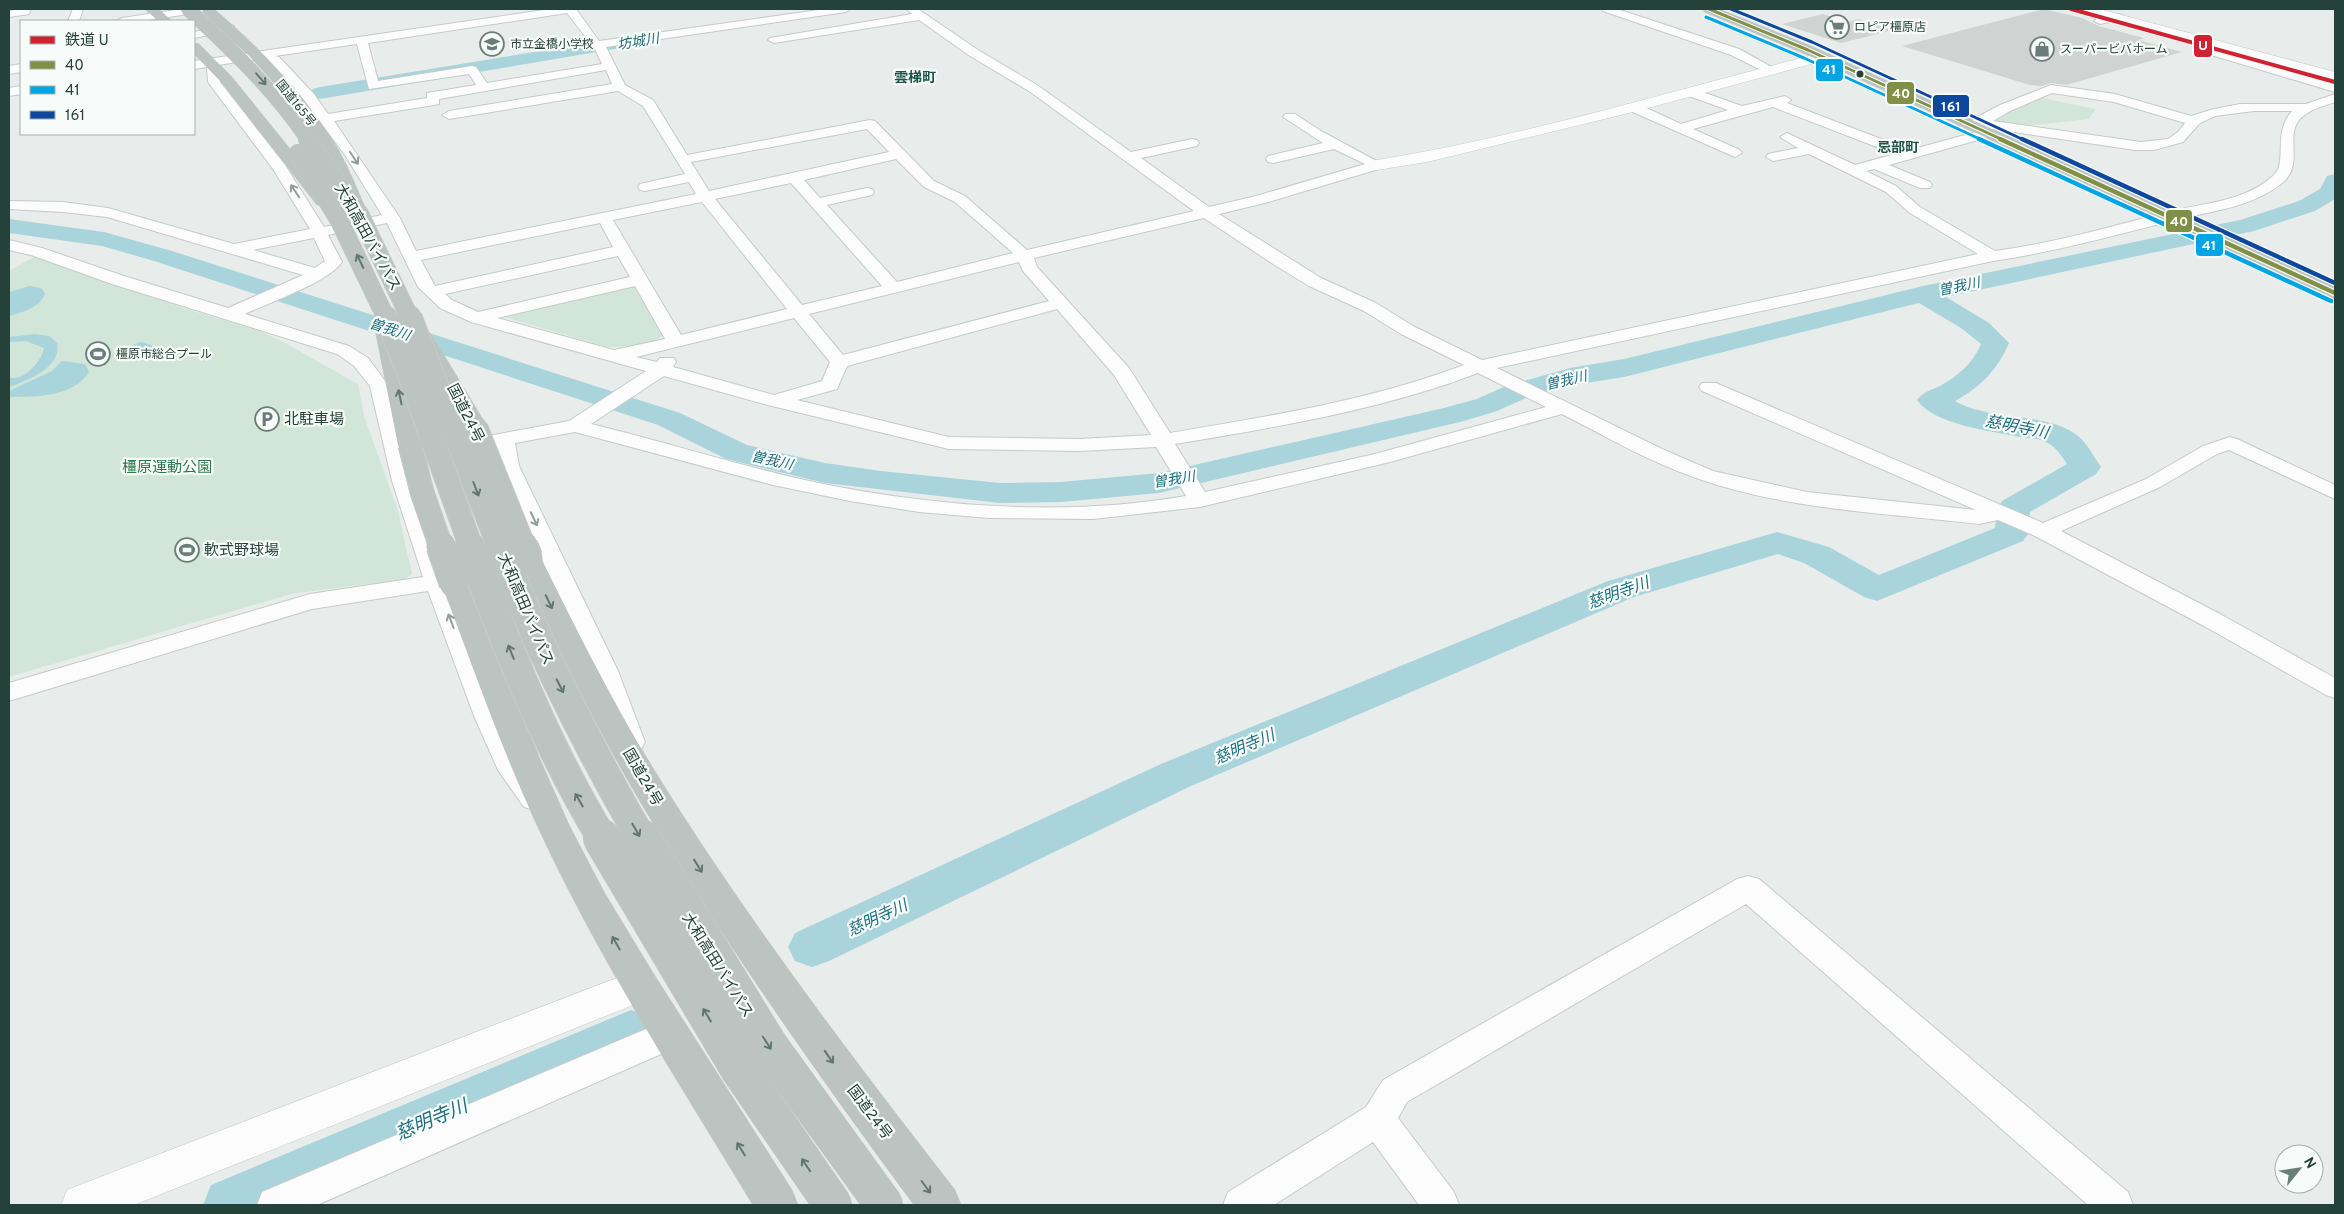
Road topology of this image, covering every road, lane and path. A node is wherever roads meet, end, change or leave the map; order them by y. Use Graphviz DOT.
graph roads {
  1 [pos="26,9"];
  2 [pos="188,9"];
  3 [pos="202,9"];
  4 [pos="207,9"];
  5 [pos="570,9"];
  6 [pos="846,9"];
  7 [pos="1607,9"];
  8 [pos="1709,9"];
  9 [pos="913,11"];
  10 [pos="2080,11"];
  11 [pos="514,13"];
  12 [pos="9,14"];
  13 [pos="162,14"];
  14 [pos="2118,17"];
  15 [pos="128,20"];
  16 [pos="183,20"];
  17 [pos="769,20"];
  18 [pos="2100,21"];
  19 [pos="230,28"];
  20 [pos="195,30"];
  21 [pos="195,35"];
  22 [pos="362,40"];
  23 [pos="774,40"];
  24 [pos="598,46"];
  25 [pos="195,49"];
  26 [pos="2205,50"];
  27 [pos="258,56"];
  28 [pos="1821,56"];
  29 [pos="195,65"];
  30 [pos="211,65"];
  31 [pos="609,66"];
  32 [pos="1771,70"];
  33 [pos="2335,76"];
  34 [pos="620,86"];
  35 [pos="484,87"];
  36 [pos="2335,88"];
  37 [pos="1690,92"];
  38 [pos="2335,98"];
  39 [pos="1633,107"];
  40 [pos="2308,108"];
  41 [pos="1744,110"];
  42 [pos="449,116"];
  43 [pos="1763,116"];
  44 [pos="1290,117"];
  45 [pos="2192,122"];
  46 [pos="322,126"];
  47 [pos="1979,127"];
  48 [pos="1682,128"];
  49 [pos="1785,128"];
  50 [pos="1192,143"];
  51 [pos="1336,144"];
  52 [pos="1811,149"];
  53 [pos="1736,153"];
  54 [pos="898,154"];
  55 [pos="1907,154"];
  56 [pos="1128,157"];
  57 [pos="1773,158"];
  58 [pos="681,160"];
  59 [pos="1272,160"];
  60 [pos="1377,165"];
  61 [pos="1877,165"];
  62 [pos="1854,170"];
  63 [pos="693,177"];
  64 [pos="794,178"];
  65 [pos="1925,185"];
  66 [pos="645,187"];
  67 [pos="867,192"];
  68 [pos="705,196"];
  69 [pos="816,203"];
  70 [pos="9,205"];
  71 [pos="1206,212"];
  72 [pos="360,216"];
  73 [pos="2170,216"];
  74 [pos="604,217"];
  75 [pos="392,218"];
  76 [pos="338,220"];
  77 [pos="321,232"];
  78 [pos="9,245"];
  79 [pos="236,249"];
  80 [pos="623,250"];
  81 [pos="1024,256"];
  82 [pos="1993,256"];
  83 [pos="411,258"];
  84 [pos="315,275"];
  85 [pos="641,280"];
  86 [pos="893,288"];
  87 [pos="431,292"];
  88 [pos="2335,293"];
  89 [pos="1061,303"];
  90 [pos="394,308"];
  91 [pos="797,312"];
  92 [pos="234,313"];
  93 [pos="477,318"];
  94 [pos="676,342"];
  95 [pos="613,355"];
  96 [pos="840,362"];
  97 [pos="1487,370"];
  98 [pos="657,372"];
  99 [pos="1709,387"];
  100 [pos="775,401"];
  101 [pos="1563,408"];
  102 [pos="577,424"];
  103 [pos="504,441"];
  104 [pos="1166,445"];
  105 [pos="396,451"];
  106 [pos="2335,493"];
  107 [pos="1200,501"];
  108 [pos="1999,513"];
  109 [pos="2043,531"];
  110 [pos="445,583"];
  111 [pos="2335,689"];
  112 [pos="9,692"];
  113 [pos="651,793"];
  114 [pos="640,985"];
  115 [pos="672,1033"];
  116 [pos="1378,1119"];
  117 [pos="82,1205"];
  118 [pos="275,1205"];
  119 [pos="777,1205"];
  120 [pos="833,1205"];
  121 [pos="884,1205"];
  122 [pos="940,1205"];
  123 [pos="1241,1205"];
  124 [pos="1441,1205"];
  125 [pos="2115,1205"];
  1 -- 12 [label="street"];
  2 -- 72 [label="highway, 大和高田バイパス, one-way, bridge"];
  3 -- 13 [label="street"];
  4 -- 19 [label="highway, 国道165号"];
  5 -- 11 [label="street"];
  5 -- 24 [label="street"];
  6 -- 17 [label="street"];
  7 -- 32 [label="street"];
  8 -- 28 [label="highway"];
  9 -- 17 [label="street"];
  9 -- 23 [label="street"];
  9 -- 56 [label="street"];
  10 -- 14 [label="street"];
  10 -- 18 [label="street"];
  11 -- 22 [label="street"];
  13 -- 15 [label="street"];
  13 -- 16 [label="highway"];
  14 -- 18 [label="street"];
  14 -- 33 [label="street"];
  17 -- 24 [label="street"];
  18 -- 26 [label="street"];
  19 -- 21 [label="street"];
  19 -- 27 [label="highway, 国道165号"];
  20 -- 76 [label="highway, 大和高田バイパス, bridge"];
  22 -- 27 [label="street"];
  22 -- 35 [label="street"];
  24 -- 31 [label="street"];
  25 -- 30 [label="highway"];
  26 -- 36 [label="street"];
  27 -- 30 [label="street"];
  27 -- 46 [label="highway, 国道165号"];
  28 -- 32 [label="street"];
  28 -- 47 [label="highway"];
  29 -- 30 [label="street"];
  30 -- 76 [label="highway, bridge"];
  77 -- 30 [label="street, one-way"];
  31 -- 34 [label="street"];
  31 -- 35 [label="street"];
  32 -- 37 [label="street"];
  34 -- 42 [label="street"];
  34 -- 58 [label="street"];
  35 -- 46 [label="street"];
  37 -- 39 [label="street"];
  37 -- 41 [label="street"];
  38 -- 40 [label="street"];
  39 -- 48 [label="street"];
  39 -- 60 [label="street"];
  40 -- 45 [label="street"];
  40 -- 73 [label="street"];
  41 -- 43 [label="street"];
  41 -- 48 [label="street"];
  41 -- 55 [label="street"];
  44 -- 51 [label="street"];
  45 -- 47 [label="street"];
  45 -- 47 [label="street"];
  46 -- 72 [label="highway, 国道165号, bridge"];
  46 -- 75 [label="street, one-way"];
  47 -- 55 [label="street"];
  47 -- 73 [label="highway"];
  48 -- 53 [label="street"];
  49 -- 52 [label="street"];
  50 -- 56 [label="street"];
  51 -- 59 [label="street"];
  51 -- 60 [label="street"];
  52 -- 57 [label="street"];
  52 -- 62 [label="street"];
  54 -- 58 [label="street"];
  54 -- 64 [label="street"];
  54 -- 81 [label="street"];
  55 -- 61 [label="street"];
  56 -- 71 [label="street"];
  58 -- 63 [label="street"];
  60 -- 71 [label="street"];
  61 -- 62 [label="street"];
  61 -- 65 [label="street"];
  62 -- 82 [label="street"];
  63 -- 66 [label="street"];
  63 -- 68 [label="street"];
  64 -- 68 [label="street"];
  64 -- 69 [label="street"];
  67 -- 69 [label="street"];
  68 -- 74 [label="street"];
  68 -- 91 [label="street"];
  69 -- 86 [label="street"];
  70 -- 79 [label="street"];
  71 -- 81 [label="street"];
  71 -- 97 [label="street"];
  72 -- 90 [label="highway, 大和高田バイパス, bridge"];
  73 -- 82 [label="street"];
  73 -- 88 [label="highway"];
  74 -- 80 [label="street"];
  74 -- 83 [label="street"];
  75 -- 77 [label="street"];
  75 -- 83 [label="street"];
  90 -- 76 [label="highway, 大和高田バイパス, one-way, bridge"];
  77 -- 79 [label="street"];
  77 -- 84 [label="street"];
  78 -- 92 [label="street"];
  79 -- 84 [label="street"];
  80 -- 85 [label="street"];
  80 -- 87 [label="street"];
  81 -- 86 [label="street"];
  81 -- 89 [label="street"];
  82 -- 97 [label="street"];
  83 -- 87 [label="street"];
  84 -- 92 [label="street"];
  85 -- 93 [label="street"];
  85 -- 94 [label="street"];
  86 -- 91 [label="street"];
  87 -- 93 [label="street"];
  89 -- 96 [label="street"];
  89 -- 104 [label="street"];
  110 -- 90 [label="highway, one-way, bridge"];
  90 -- 113 [label="highway, 国道24号, one-way, bridge"];
  120 -- 90 [label="highway, 大和高田バイパス, one-way, bridge"];
  90 -- 121 [label="highway, 大和高田バイパス, one-way, bridge"];
  91 -- 94 [label="street"];
  91 -- 96 [label="street"];
  92 -- 105 [label="street"];
  93 -- 95 [label="street"];
  94 -- 95 [label="street"];
  94 -- 98 [label="street"];
  95 -- 98 [label="street"];
  96 -- 100 [label="street"];
  97 -- 101 [label="street"];
  97 -- 104 [label="street"];
  98 -- 100 [label="street"];
  98 -- 102 [label="street"];
  99 -- 108 [label="street"];
  100 -- 104 [label="street"];
  101 -- 107 [label="street"];
  101 -- 108 [label="street"];
  102 -- 103 [label="street"];
  102 -- 107 [label="street"];
  103 -- 105 [label="street"];
  103 -- 113 [label="street, one-way"];
  104 -- 107 [label="street"];
  105 -- 110 [label="street"];
  106 -- 109 [label="street"];
  108 -- 109 [label="street"];
  109 -- 111 [label="street"];
  110 -- 112 [label="street"];
  114 -- 110 [label="highway, one-way"];
  113 -- 122 [label="highway, 国道24号, one-way"];
  114 -- 115 [label="highway"];
  114 -- 117 [label="street"];
  115 -- 118 [label="street"];
  119 -- 115 [label="highway, one-way"];
  116 -- 123 [label="street"];
  116 -- 124 [label="street"];
  116 -- 125 [label="street"];
}
